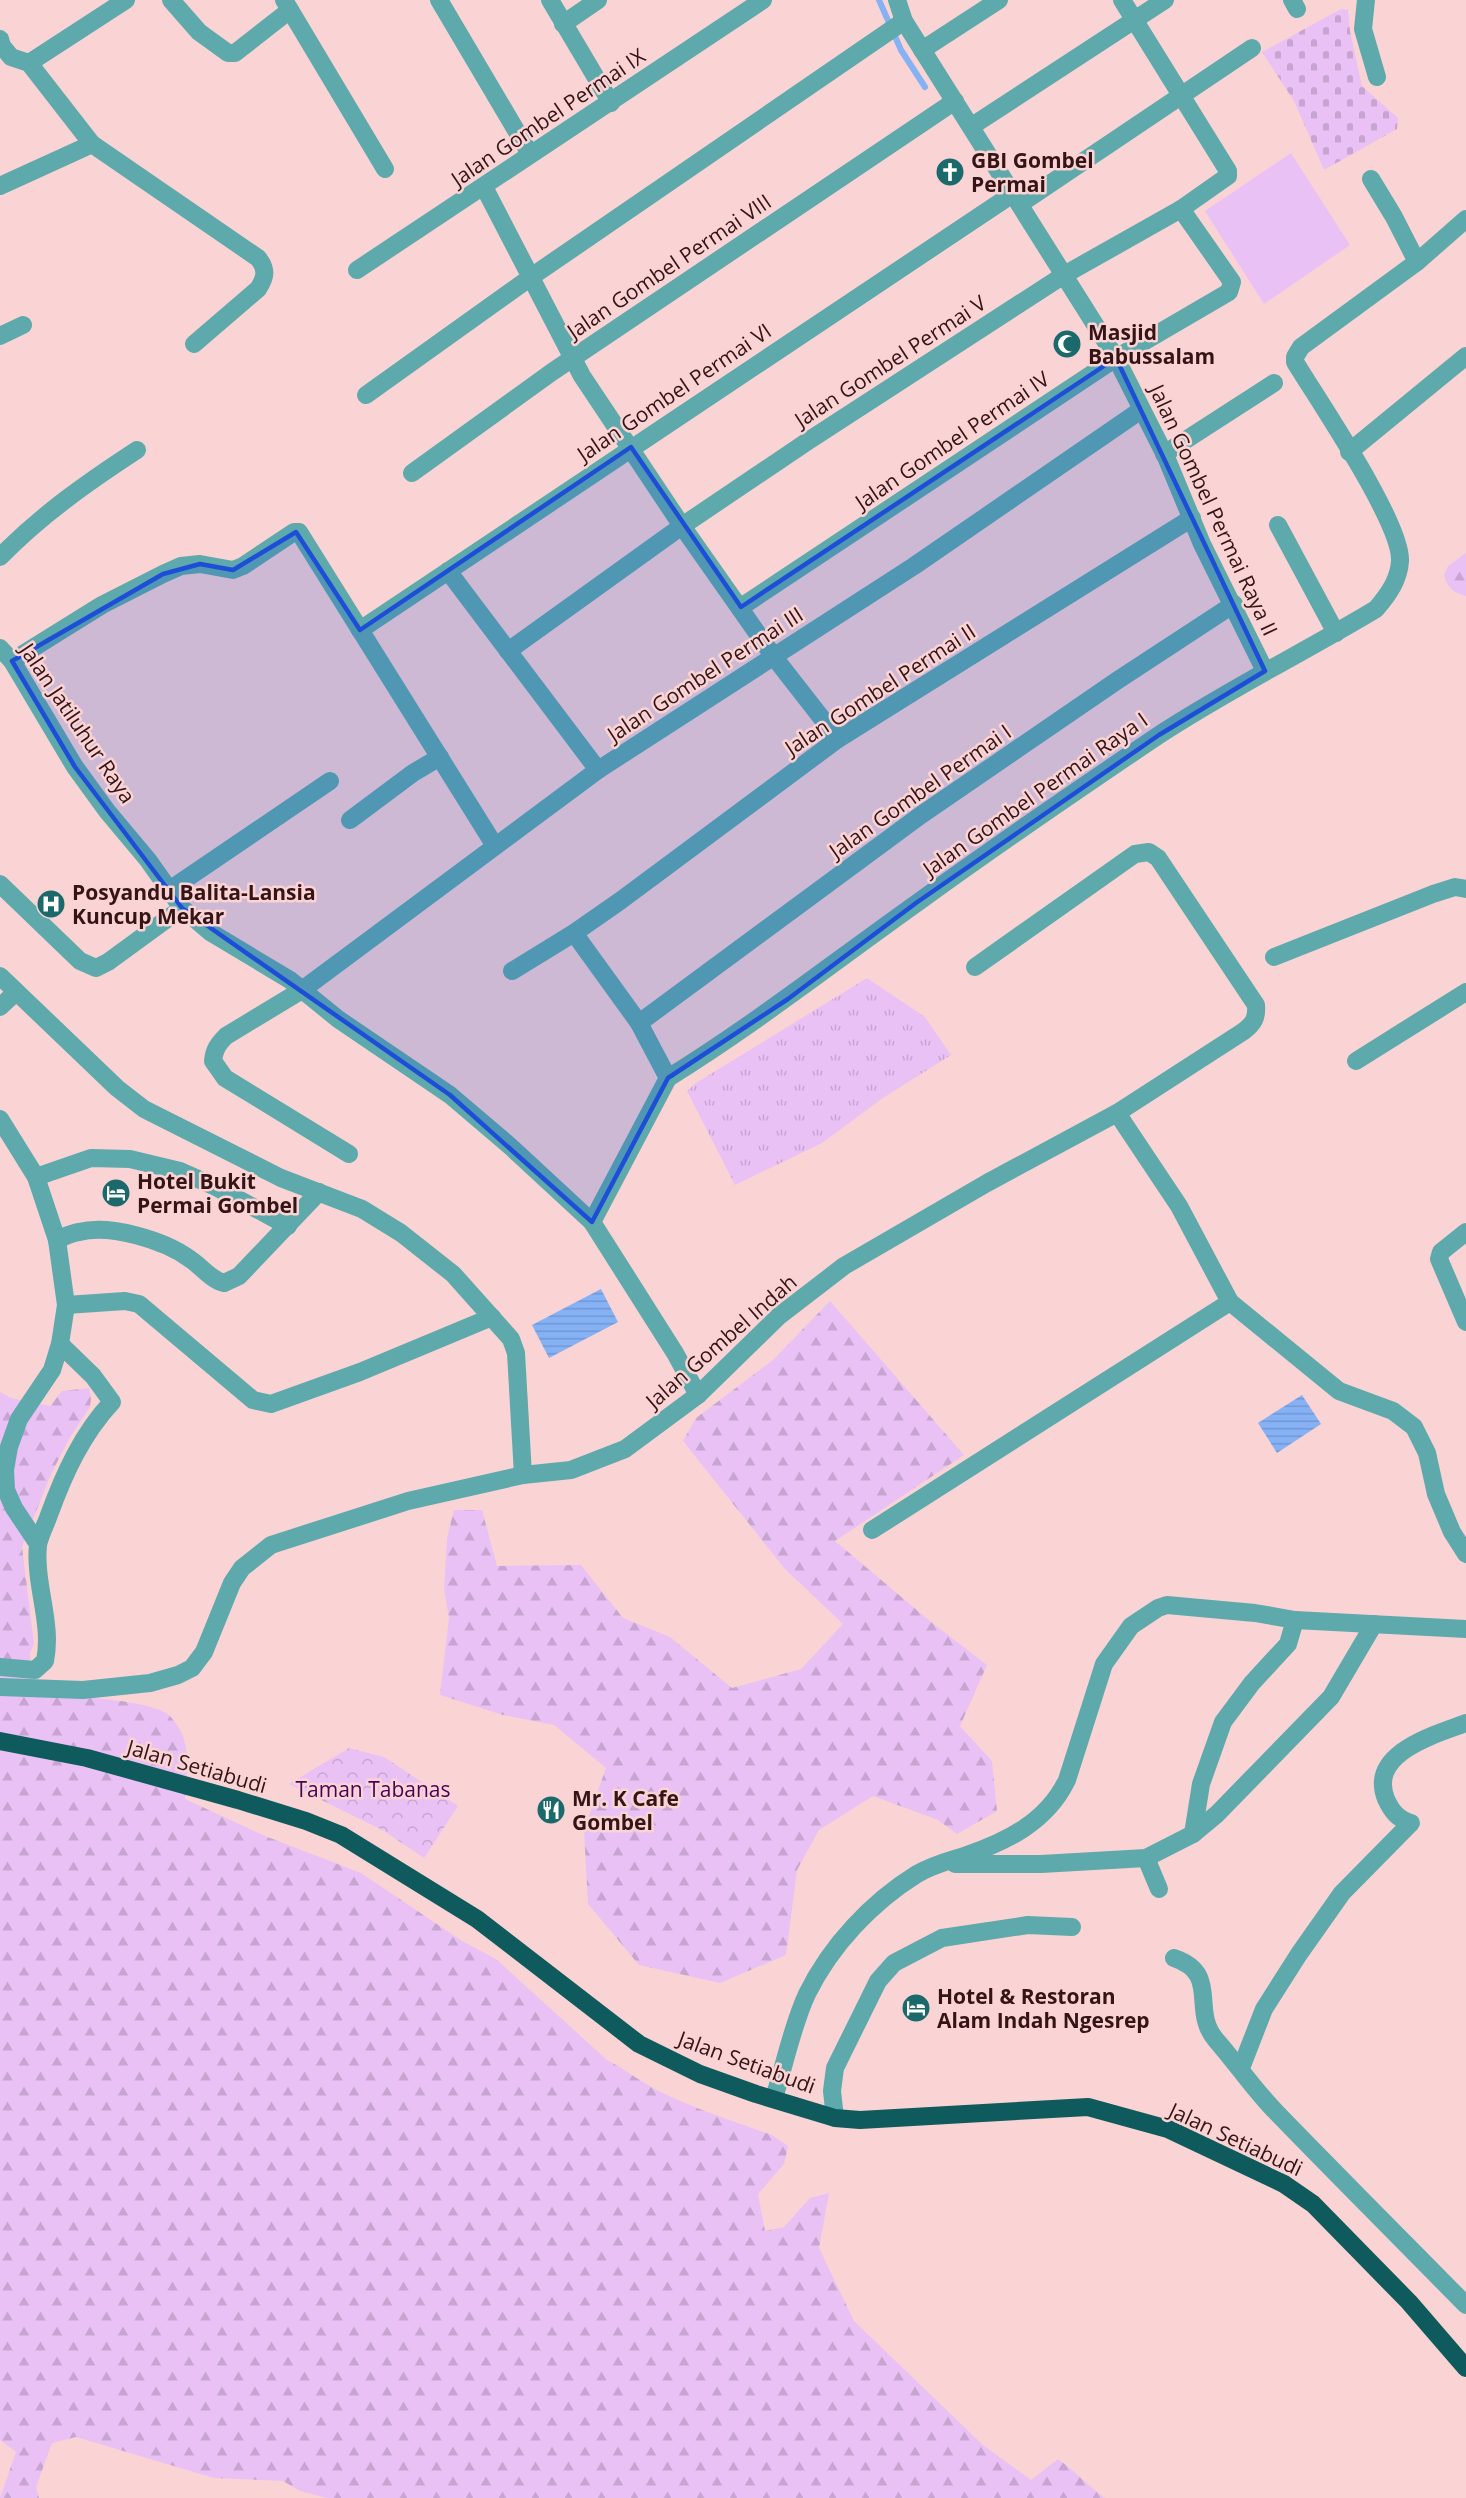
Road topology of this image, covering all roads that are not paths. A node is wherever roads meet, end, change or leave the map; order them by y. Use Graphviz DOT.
graph roads {
  1 [pos="126,0"];
  2 [pos="171,0"];
  3 [pos="439,0"];
  4 [pos="550,0"];
  5 [pos="598,0"];
  6 [pos="763,0"];
  7 [pos="897,0"];
  8 [pos="999,0"];
  9 [pos="1122,0"];
  10 [pos="1165,0"];
  11 [pos="1366,0"];
  12 [pos="287,5"];
  13 [pos="1133,20"];
  14 [pos="904,21"];
  15 [pos="563,24"];
  16 [pos="0,39"];
  17 [pos="1252,48"];
  18 [pos="922,50"];
  19 [pos="29,63"];
  20 [pos="1377,77"];
  21 [pos="1180,95"];
  22 [pos="955,101"];
  23 [pos="611,103"];
  24 [pos="972,126"];
  25 [pos="92,144"];
  26 [pos="530,154"];
  27 [pos="385,170"];
  28 [pos="1371,180"];
  29 [pos="0,186"];
  30 [pos="484,188"];
  31 [pos="1017,199"];
  32 [pos="1181,209"];
  33 [pos="1466,219"];
  34 [pos="1417,262"];
  35 [pos="357,270"];
  36 [pos="1064,275"];
  37 [pos="531,277"];
  38 [pos="23,325"];
  39 [pos="0,336"];
  40 [pos="194,344"];
  41 [pos="1466,356"];
  42 [pos="1116,358"];
  43 [pos="572,359"];
  44 [pos="1274,383"];
  45 [pos="366,395"];
  46 [pos="1141,410"];
  47 [pos="631,447"];
  48 [pos="136,450"];
  49 [pos="1349,452"];
  50 [pos="1164,454"];
  51 [pos="412,473"];
  52 [pos="1192,518"];
  53 [pos="1278,525"];
  54 [pos="682,526"];
  55 [pos="0,557"];
  56 [pos="448,571"];
  57 [pos="1234,604"];
  58 [pos="741,607"];
  59 [pos="360,630"];
  60 [pos="1336,633"];
  61 [pos="508,651"];
  62 [pos="6,654"];
  63 [pos="774,657"];
  64 [pos="1265,671"];
  65 [pos="838,739"];
  66 [pos="440,757"];
  67 [pos="598,771"];
  68 [pos="330,781"];
  69 [pos="350,820"];
  70 [pos="495,846"];
  71 [pos="0,885"];
  72 [pos="1466,889"];
  73 [pos="168,891"];
  74 [pos="182,908"];
  75 [pos="574,933"];
  76 [pos="1274,957"];
  77 [pos="975,967"];
  78 [pos="512,971"];
  79 [pos="0,976"];
  80 [pos="302,990"];
  81 [pos="16,992"];
  82 [pos="1466,992"];
  83 [pos="0,1007"];
  84 [pos="639,1023"];
  85 [pos="1356,1061"];
  86 [pos="668,1078"];
  87 [pos="1117,1113"];
  88 [pos="2,1128"];
  89 [pos="349,1154"];
  90 [pos="36,1177"];
  91 [pos="319,1192"];
  92 [pos="592,1222"];
  93 [pos="288,1226"];
  94 [pos="1466,1232"];
  95 [pos="57,1240"];
  96 [pos="1459,1289"];
  97 [pos="1230,1302"];
  98 [pos="66,1305"];
  99 [pos="492,1317"];
  100 [pos="1466,1322"];
  101 [pos="60,1344"];
  102 [pos="698,1395"];
  103 [pos="523,1475"];
  104 [pos="872,1530"];
  105 [pos="38,1544"];
  106 [pos="1466,1554"];
  107 [pos="1295,1620"];
  108 [pos="1374,1624"];
  109 [pos="1466,1629"];
  110 [pos="0,1667"];
  111 [pos="0,1687"];
  112 [pos="1466,1723"];
  113 [pos="0,1741"];
  114 [pos="1193,1834"];
  115 [pos="1146,1857"];
  116 [pos="938,1864"];
  117 [pos="1159,1888"];
  118 [pos="1072,1927"];
  119 [pos="1174,1958"];
  120 [pos="1240,2068"];
  121 [pos="774,2098"];
  122 [pos="835,2118"];
  123 [pos="1466,2305"];
  124 [pos="1466,2368"];
  1 -- 19 [label="street"];
  2 -- 12 [label="street"];
  3 -- 26 [label="street"];
  4 -- 15 [label="street"];
  5 -- 15 [label="street"];
  6 -- 23 [label="street, Jalan Gombel Permai IX"];
  7 -- 14 [label="street, Jalan Gombel Permai Raya II"];
  8 -- 18 [label="street"];
  9 -- 13 [label="street"];
  10 -- 13 [label="street"];
  11 -- 20 [label="street"];
  12 -- 27 [label="street"];
  13 -- 21 [label="street"];
  13 -- 24 [label="street"];
  14 -- 18 [label="street, Jalan Gombel Permai Raya II"];
  14 -- 37 [label="street"];
  15 -- 23 [label="street"];
  16 -- 19 [label="street"];
  17 -- 21 [label="street, Jalan Gombel Permai VI"];
  18 -- 22 [label="street, Jalan Gombel Permai Raya II"];
  19 -- 25 [label="street"];
  21 -- 31 [label="street, Jalan Gombel Permai VI"];
  21 -- 32 [label="street, Jalan Gombel Permai V"];
  22 -- 24 [label="street, Jalan Gombel Permai Raya II"];
  22 -- 43 [label="street, Jalan Gombel Permai VIII"];
  23 -- 26 [label="street, Jalan Gombel Permai IX"];
  24 -- 31 [label="street, Jalan Gombel Permai Raya II"];
  25 -- 29 [label="street"];
  25 -- 40 [label="street"];
  26 -- 30 [label="street, Jalan Gombel Permai IX"];
  28 -- 34 [label="street"];
  30 -- 35 [label="street, Jalan Gombel Permai IX"];
  30 -- 37 [label="street"];
  31 -- 36 [label="street, Jalan Gombel Permai Raya II"];
  31 -- 47 [label="street, Jalan Gombel Permai VI"];
  32 -- 36 [label="street, Jalan Gombel Permai V"];
  32 -- 42 [label="street, Jalan Gombel Permai IV"];
  33 -- 34 [label="street"];
  34 -- 49 [label="street"];
  36 -- 42 [label="street, Jalan Gombel Permai Raya II"];
  36 -- 54 [label="street, Jalan Gombel Permai V"];
  37 -- 43 [label="street"];
  37 -- 45 [label="street"];
  38 -- 39 [label="street"];
  41 -- 49 [label="street"];
  42 -- 46 [label="street, Jalan Gombel Permai Raya II"];
  42 -- 58 [label="street, Jalan Gombel Permai IV"];
  43 -- 47 [label="street"];
  43 -- 51 [label="street, Jalan Gombel Permai VIII"];
  44 -- 50 [label="street"];
  46 -- 50 [label="street, Jalan Gombel Permai Raya II"];
  46 -- 63 [label="street, Jalan Gombel Permai III"];
  47 -- 54 [label="street"];
  47 -- 56 [label="street, Jalan Gombel Permai VI"];
  48 -- 55 [label="street"];
  49 -- 60 [label="street, Jalan Gombel Permai Raya I"];
  50 -- 52 [label="street, Jalan Gombel Permai Raya II"];
  52 -- 57 [label="street, Jalan Gombel Permai Raya II"];
  52 -- 65 [label="street, Jalan Gombel Permai II"];
  53 -- 60 [label="street"];
  54 -- 58 [label="street"];
  54 -- 61 [label="street, Jalan Gombel Permai V"];
  56 -- 59 [label="street, Jalan Gombel Permai VI"];
  56 -- 61 [label="street"];
  57 -- 64 [label="street, Jalan Gombel Permai Raya II"];
  57 -- 84 [label="street, Jalan Gombel Permai I"];
  58 -- 63 [label="street"];
  59 -- 62 [label="street"];
  59 -- 66 [label="street"];
  60 -- 64 [label="street, Jalan Gombel Permai Raya I"];
  61 -- 67 [label="street"];
  62 -- 73 [label="street, Jalan Jatiluhur Raya"];
  63 -- 65 [label="street"];
  63 -- 67 [label="street, Jalan Gombel Permai III"];
  64 -- 86 [label="street, Jalan Gombel Permai Raya I"];
  65 -- 75 [label="street, Jalan Gombel Permai II"];
  66 -- 69 [label="street"];
  66 -- 70 [label="street"];
  67 -- 70 [label="street, Jalan Gombel Permai III"];
  68 -- 73 [label="street"];
  70 -- 80 [label="street, Jalan Gombel Permai III"];
  71 -- 74 [label="street"];
  72 -- 76 [label="street"];
  73 -- 74 [label="street, Jalan Jatiluhur Raya"];
  74 -- 80 [label="street, Jalan Jatiluhur Raya"];
  75 -- 78 [label="street, Jalan Gombel Permai II"];
  75 -- 84 [label="street"];
  77 -- 87 [label="street, Jalan Gombel Indah"];
  79 -- 81 [label="street"];
  80 -- 89 [label="street, Jalan Gombel Permai III"];
  80 -- 92 [label="street, Jalan Jatiluhur Raya"];
  81 -- 83 [label="street"];
  81 -- 91 [label="street"];
  82 -- 85 [label="street"];
  84 -- 86 [label="street"];
  86 -- 92 [label="street"];
  87 -- 97 [label="street"];
  87 -- 102 [label="street, Jalan Gombel Indah"];
  88 -- 90 [label="street"];
  90 -- 93 [label="street"];
  90 -- 95 [label="street"];
  91 -- 93 [label="street"];
  91 -- 99 [label="street"];
  92 -- 102 [label="street, Jalan Jatiluhur Raya"];
  93 -- 95 [label="street"];
  94 -- 96 [label="street"];
  95 -- 98 [label="street"];
  96 -- 100 [label="street"];
  97 -- 104 [label="street"];
  97 -- 106 [label="street"];
  98 -- 99 [label="street"];
  98 -- 101 [label="street"];
  99 -- 103 [label="street"];
  101 -- 105 [label="street"];
  101 -- 105 [label="street"];
  102 -- 103 [label="street, Jalan Gombel Indah"];
  103 -- 111 [label="street, Jalan Gombel Indah"];
  105 -- 110 [label="street"];
  107 -- 108 [label="street"];
  107 -- 114 [label="street"];
  107 -- 116 [label="street"];
  108 -- 109 [label="street"];
  108 -- 114 [label="street"];
  112 -- 120 [label="street"];
  113 -- 121 [label="highway, Jalan Setiabudi"];
  114 -- 115 [label="street"];
  115 -- 116 [label="street"];
  115 -- 117 [label="street"];
  116 -- 121 [label="street"];
  118 -- 122 [label="street"];
  119 -- 120 [label="street"];
  120 -- 123 [label="street"];
  121 -- 122 [label="highway, Jalan Setiabudi"];
  122 -- 124 [label="highway, Jalan Setiabudi"];
}
